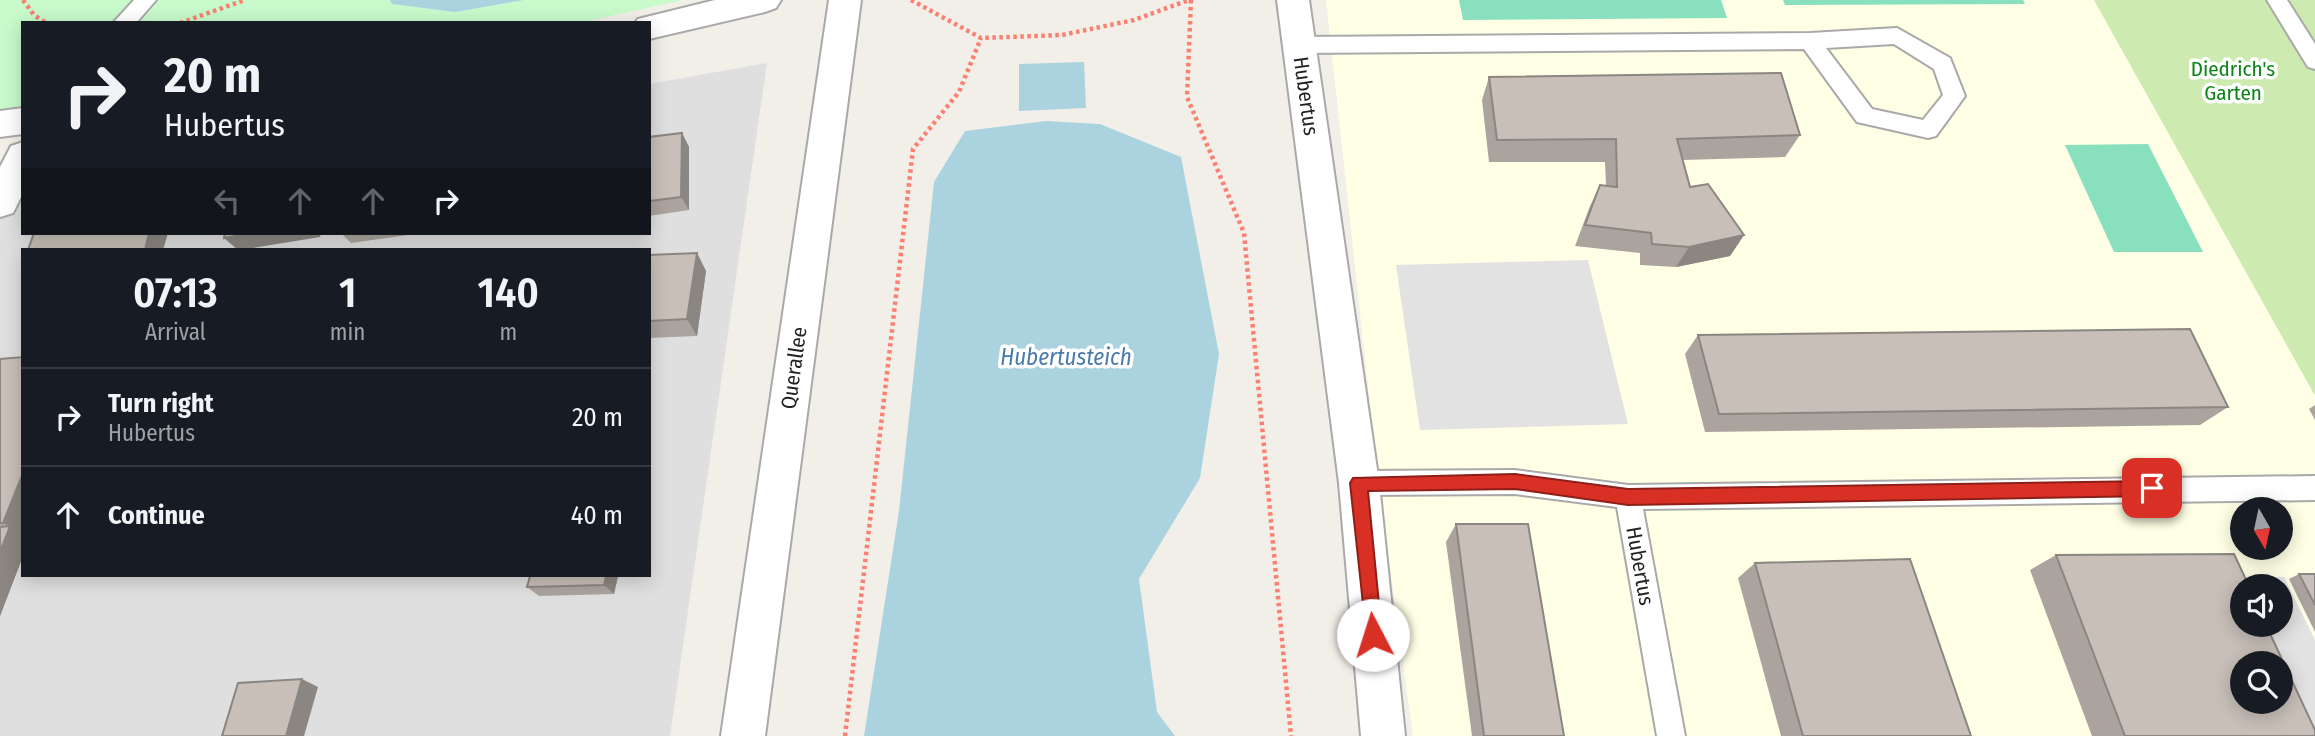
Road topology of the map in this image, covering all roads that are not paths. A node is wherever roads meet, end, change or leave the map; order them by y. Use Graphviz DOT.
graph roads {
  1 [pos="146,0"];
  2 [pos="765,0"];
  3 [pos="845,0"];
  4 [pos="1293,0"];
  5 [pos="2277,0"];
  6 [pos="125,21"];
  7 [pos="651,27"];
  8 [pos="1810,41"];
  9 [pos="1299,45"];
  10 [pos="2315,61"];
  11 [pos="21,121"];
  12 [pos="0,124"];
  13 [pos="21,160"];
  14 [pos="0,203"];
  15 [pos="1359,483"];
  16 [pos="2315,488"];
  17 [pos="1628,497"];
  18 [pos="743,736"];
  19 [pos="1383,736"];
  20 [pos="1671,736"];
  1 -- 6 [label="lane"];
  2 -- 7 [label="street"];
  3 -- 18 [label="street, Querallee"];
  4 -- 9 [label="street, Hubertus"];
  5 -- 10 [label="lane"];
  8 -- 8 [label="lane"];
  8 -- 9 [label="lane"];
  9 -- 15 [label="street, Hubertus"];
  11 -- 12 [label="street"];
  13 -- 14 [label="street"];
  15 -- 17 [label="lane, Hubertus"];
  15 -- 19 [label="street, Hubertus"];
  16 -- 17 [label="lane"];
  17 -- 20 [label="lane, Hubertus"];
}
